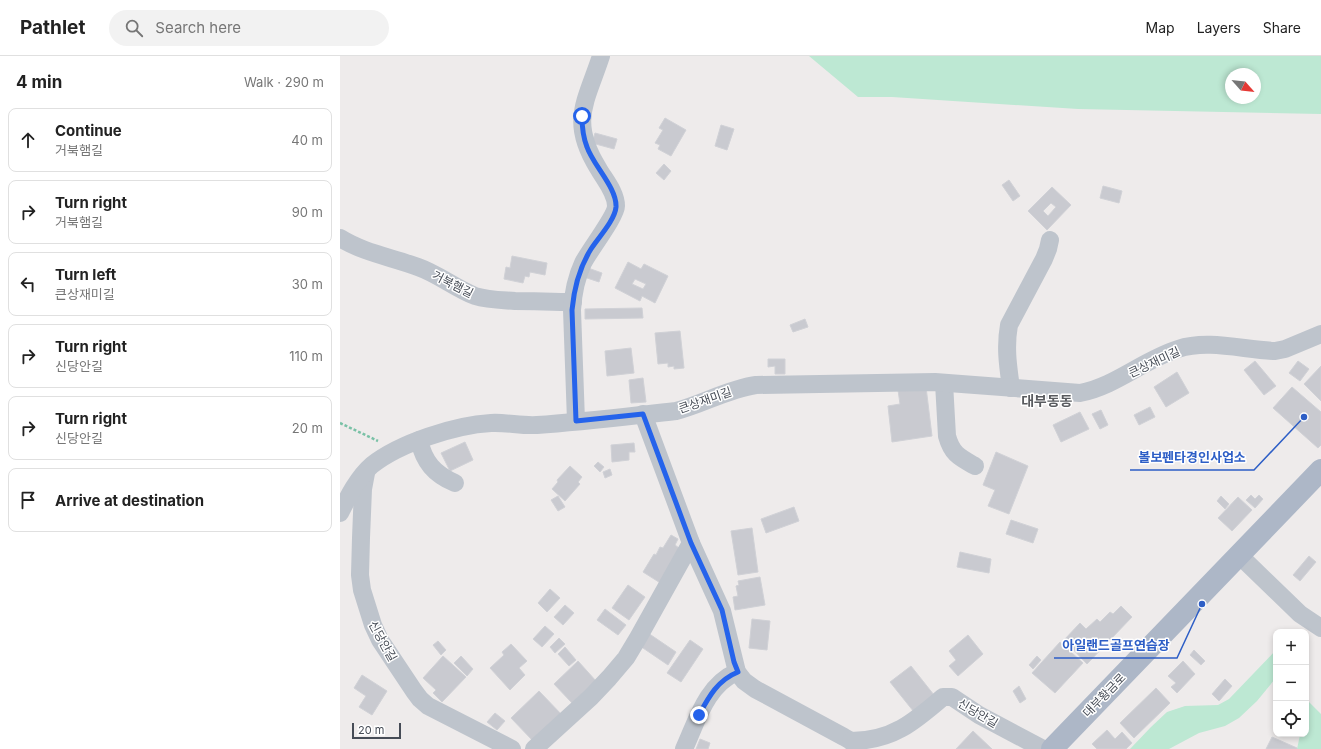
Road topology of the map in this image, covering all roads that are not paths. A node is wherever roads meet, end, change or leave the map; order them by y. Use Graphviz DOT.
graph roads {
  1 [pos="601,56"];
  2 [pos="340,238"];
  3 [pos="1050,240"];
  4 [pos="573,302"];
  5 [pos="1321,334"];
  6 [pos="944,383"];
  7 [pos="1011,388"];
  8 [pos="643,414"];
  9 [pos="576,421"];
  10 [pos="420,440"];
  11 [pos="975,466"];
  12 [pos="1321,470"];
  13 [pos="366,472"];
  14 [pos="455,483"];
  15 [pos="340,513"];
  16 [pos="691,543"];
  17 [pos="1239,554"];
  18 [pos="1321,628"];
  19 [pos="738,672"];
  20 [pos="854,745"];
  21 [pos="512,749"];
  22 [pos="534,749"];
  23 [pos="684,749"];
  24 [pos="1042,749"];
  25 [pos="1052,749"];
  1 -- 4 [label="lane"];
  2 -- 4 [label="lane, 거북햄길"];
  3 -- 7 [label="lane"];
  4 -- 9 [label="lane"];
  5 -- 7 [label="lane, 큰상재미길"];
  6 -- 7 [label="lane, 큰상재미길"];
  6 -- 8 [label="lane, 큰상재미길"];
  6 -- 11 [label="lane"];
  8 -- 9 [label="lane, 큰상재미길"];
  8 -- 16 [label="lane, 신당안길"];
  9 -- 10 [label="lane, 큰상재미길"];
  10 -- 13 [label="lane, 큰상재미길"];
  10 -- 14 [label="lane"];
  12 -- 17 [label="main road, 대부황금로"];
  13 -- 15 [label="lane, 큰상재미길"];
  13 -- 21 [label="lane, 신당안길"];
  16 -- 19 [label="lane, 신당안길"];
  16 -- 22 [label="lane"];
  17 -- 18 [label="lane"];
  17 -- 25 [label="main road, 대부황금로"];
  19 -- 20 [label="lane, 신당안길"];
  19 -- 23 [label="lane"];
  20 -- 24 [label="lane, 신당안길"];
}
